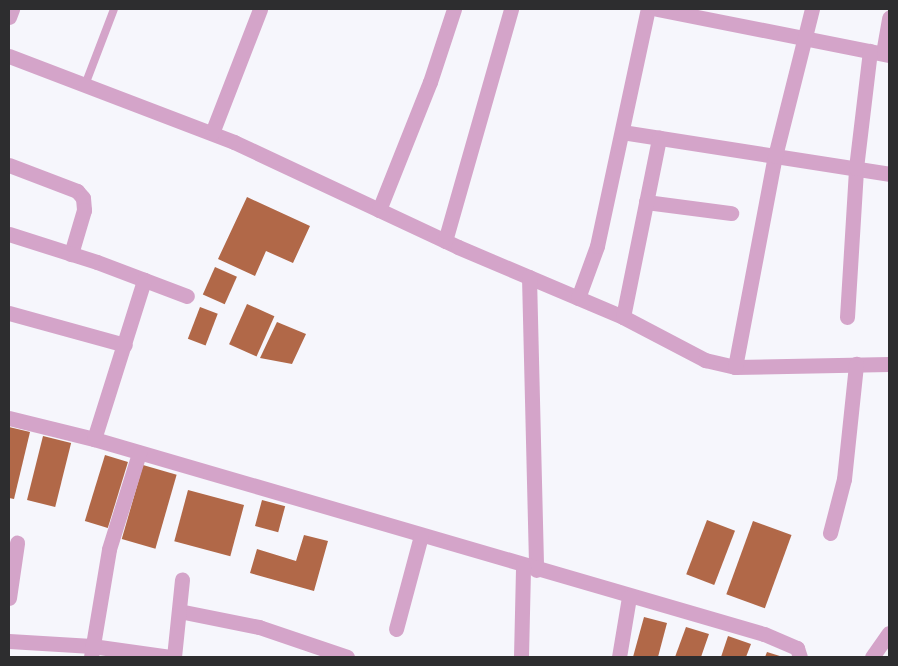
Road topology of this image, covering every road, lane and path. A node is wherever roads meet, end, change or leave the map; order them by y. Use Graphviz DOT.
graph roads {
  1 [pos="12,9"];
  2 [pos="114,9"];
  3 [pos="260,9"];
  4 [pos="454,9"];
  5 [pos="510,9"];
  6 [pos="648,9"];
  7 [pos="656,9"];
  8 [pos="812,9"];
  9 [pos="9,17"];
  10 [pos="889,18"];
  11 [pos="805,38"];
  12 [pos="881,53"];
  13 [pos="9,56"];
  14 [pos="85,85"];
  15 [pos="622,132"];
  16 [pos="212,133"];
  17 [pos="659,138"];
  18 [pos="775,156"];
  19 [pos="9,165"];
  20 [pos="856,168"];
  21 [pos="889,174"];
  22 [pos="646,202"];
  23 [pos="379,210"];
  24 [pos="731,212"];
  25 [pos="9,234"];
  26 [pos="445,241"];
  27 [pos="71,254"];
  28 [pos="529,277"];
  29 [pos="144,280"];
  30 [pos="187,296"];
  31 [pos="578,298"];
  32 [pos="9,313"];
  33 [pos="623,317"];
  34 [pos="847,317"];
  35 [pos="125,345"];
  36 [pos="856,364"];
  37 [pos="889,364"];
  38 [pos="735,367"];
  39 [pos="9,418"];
  40 [pos="94,439"];
  41 [pos="139,453"];
  42 [pos="830,534"];
  43 [pos="421,536"];
  44 [pos="17,543"];
  45 [pos="530,568"];
  46 [pos="182,578"];
  47 [pos="629,597"];
  48 [pos="9,598"];
  49 [pos="179,611"];
  50 [pos="396,629"];
  51 [pos="889,633"];
  52 [pos="9,641"];
  53 [pos="92,651"];
  54 [pos="172,657"];
  55 [pos="347,657"];
  56 [pos="521,657"];
  57 [pos="619,657"];
  58 [pos="800,657"];
  59 [pos="872,657"];
  1 -- 9 [label="street"];
  2 -- 14 [label="lane"];
  3 -- 16 [label="street"];
  4 -- 23 [label="street"];
  5 -- 26 [label="street"];
  6 -- 15 [label="street"];
  7 -- 11 [label="street"];
  8 -- 11 [label="street"];
  10 -- 12 [label="street"];
  11 -- 12 [label="street"];
  11 -- 18 [label="street"];
  12 -- 20 [label="street"];
  13 -- 14 [label="street"];
  14 -- 16 [label="street"];
  15 -- 17 [label="street"];
  15 -- 31 [label="street"];
  16 -- 23 [label="street"];
  17 -- 18 [label="street"];
  17 -- 22 [label="street"];
  18 -- 20 [label="street"];
  18 -- 38 [label="street"];
  19 -- 27 [label="street"];
  20 -- 21 [label="street"];
  20 -- 34 [label="street"];
  22 -- 24 [label="street"];
  22 -- 33 [label="street"];
  23 -- 26 [label="street"];
  25 -- 27 [label="street"];
  26 -- 28 [label="street"];
  27 -- 29 [label="street"];
  28 -- 31 [label="street"];
  28 -- 45 [label="street"];
  29 -- 30 [label="street"];
  29 -- 35 [label="street"];
  31 -- 33 [label="street"];
  32 -- 35 [label="street"];
  33 -- 38 [label="street"];
  35 -- 40 [label="street"];
  36 -- 37 [label="street"];
  36 -- 38 [label="street"];
  36 -- 42 [label="street"];
  39 -- 40 [label="street"];
  40 -- 41 [label="street"];
  41 -- 43 [label="street"];
  41 -- 53 [label="street"];
  43 -- 45 [label="street"];
  43 -- 50 [label="street"];
  44 -- 48 [label="street"];
  45 -- 47 [label="street"];
  45 -- 56 [label="street"];
  46 -- 49 [label="street"];
  47 -- 57 [label="street"];
  47 -- 58 [label="street"];
  49 -- 54 [label="street"];
  49 -- 55 [label="street"];
  51 -- 59 [label="street"];
  52 -- 53 [label="street"];
  53 -- 54 [label="street"];
}
